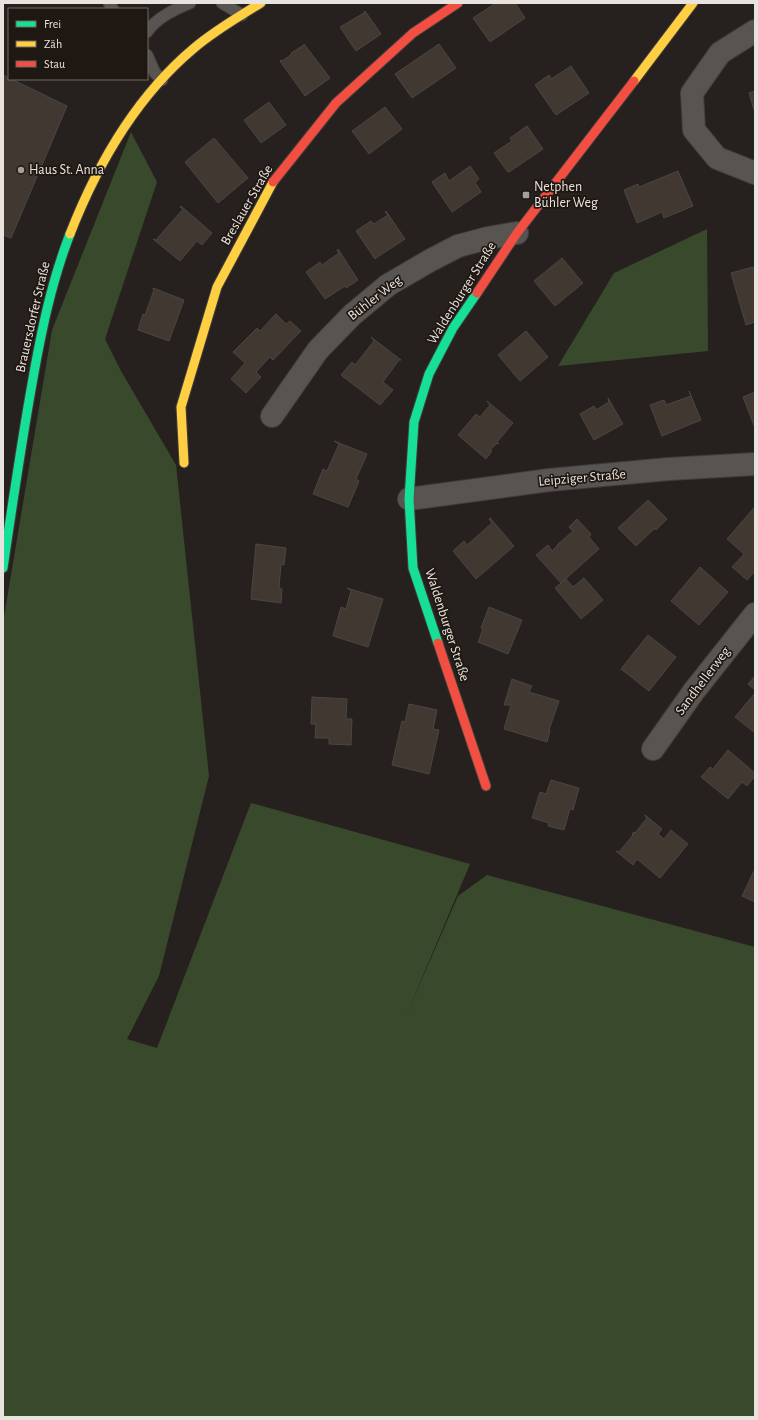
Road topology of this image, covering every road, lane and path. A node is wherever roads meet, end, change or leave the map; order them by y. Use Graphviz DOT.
graph roads {
  1 [pos="190,3"];
  2 [pos="222,3"];
  3 [pos="261,3"];
  4 [pos="458,3"];
  5 [pos="693,3"];
  6 [pos="242,14"];
  7 [pos="148,30"];
  8 [pos="755,31"];
  9 [pos="148,58"];
  10 [pos="162,80"];
  11 [pos="755,173"];
  12 [pos="517,233"];
  13 [pos="272,416"];
  14 [pos="184,463"];
  15 [pos="755,464"];
  16 [pos="409,499"];
  17 [pos="7,521"];
  18 [pos="3,568"];
  19 [pos="755,614"];
  20 [pos="653,749"];
  21 [pos="486,786"];
  1 -- 7 [label="lane"];
  2 -- 6 [label="lane"];
  3 -- 6 [label="street, Brauersdorfer Straße"];
  4 -- 14 [label="street, Breslauer Straße"];
  5 -- 12 [label="street, Waldenburger Straße"];
  6 -- 10 [label="street, Brauersdorfer Straße"];
  8 -- 11 [label="street"];
  9 -- 10 [label="lane"];
  10 -- 17 [label="street, Brauersdorfer Straße"];
  12 -- 13 [label="street, Bühler Weg"];
  12 -- 16 [label="street, Waldenburger Straße"];
  15 -- 16 [label="street, Leipziger Straße"];
  16 -- 21 [label="street, Waldenburger Straße"];
  17 -- 18 [label="street, Brauersdorfer Straße"];
  19 -- 20 [label="street, Sandhellerweg"];
}
